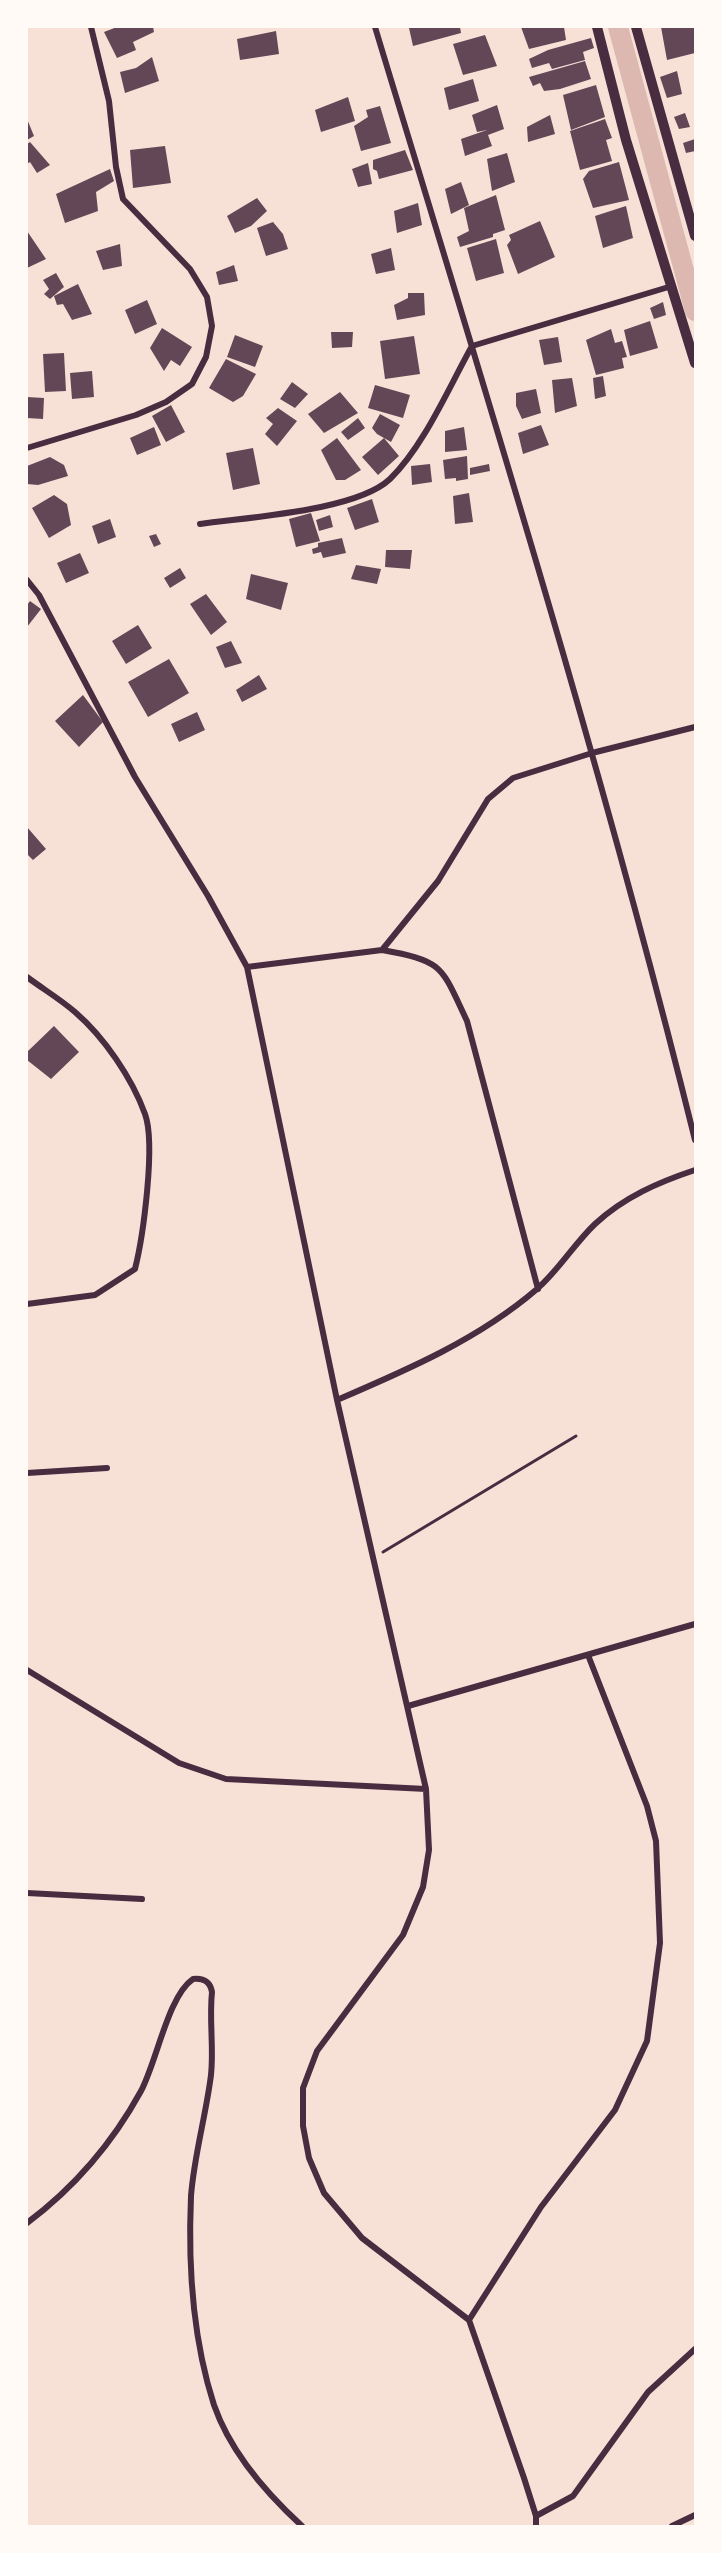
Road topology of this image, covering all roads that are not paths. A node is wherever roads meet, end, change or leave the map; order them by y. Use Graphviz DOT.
graph roads {
  1 [pos="91,27"];
  2 [pos="375,27"];
  3 [pos="597,27"];
  4 [pos="636,27"];
  5 [pos="695,236"];
  6 [pos="673,286"];
  7 [pos="471,346"];
  8 [pos="695,363"];
  9 [pos="27,448"];
  10 [pos="200,524"];
  11 [pos="27,580"];
  12 [pos="695,726"];
  13 [pos="592,753"];
  14 [pos="382,950"];
  15 [pos="247,966"];
  16 [pos="27,977"];
  17 [pos="695,1140"];
  18 [pos="695,1170"];
  19 [pos="538,1288"];
  20 [pos="27,1304"];
  21 [pos="337,1400"];
  22 [pos="107,1468"];
  23 [pos="27,1473"];
  24 [pos="695,1624"];
  25 [pos="588,1655"];
  26 [pos="27,1670"];
  27 [pos="408,1706"];
  28 [pos="426,1788"];
  29 [pos="27,1893"];
  30 [pos="142,1899"];
  31 [pos="27,2223"];
  32 [pos="469,2320"];
  33 [pos="695,2349"];
  34 [pos="695,2515"];
  35 [pos="536,2516"];
  36 [pos="302,2526"];
  37 [pos="536,2526"];
  38 [pos="672,2526"];
  1 -- 9 [label="street"];
  2 -- 7 [label="street"];
  3 -- 6 [label="street"];
  4 -- 5 [label="street"];
  6 -- 7 [label="street"];
  6 -- 8 [label="street"];
  7 -- 10 [label="street"];
  7 -- 13 [label="street"];
  11 -- 15 [label="street"];
  12 -- 13 [label="street"];
  13 -- 14 [label="street"];
  13 -- 17 [label="street"];
  14 -- 15 [label="street"];
  14 -- 19 [label="street"];
  15 -- 21 [label="street"];
  16 -- 20 [label="street"];
  18 -- 19 [label="street"];
  19 -- 21 [label="street"];
  21 -- 27 [label="street"];
  22 -- 23 [label="street"];
  24 -- 25 [label="street"];
  25 -- 27 [label="street"];
  25 -- 32 [label="street"];
  26 -- 28 [label="street"];
  27 -- 28 [label="street"];
  28 -- 32 [label="street"];
  29 -- 30 [label="street"];
  31 -- 36 [label="street"];
  32 -- 35 [label="street"];
  33 -- 35 [label="street"];
  34 -- 38 [label="street"];
  35 -- 37 [label="street"];
}
